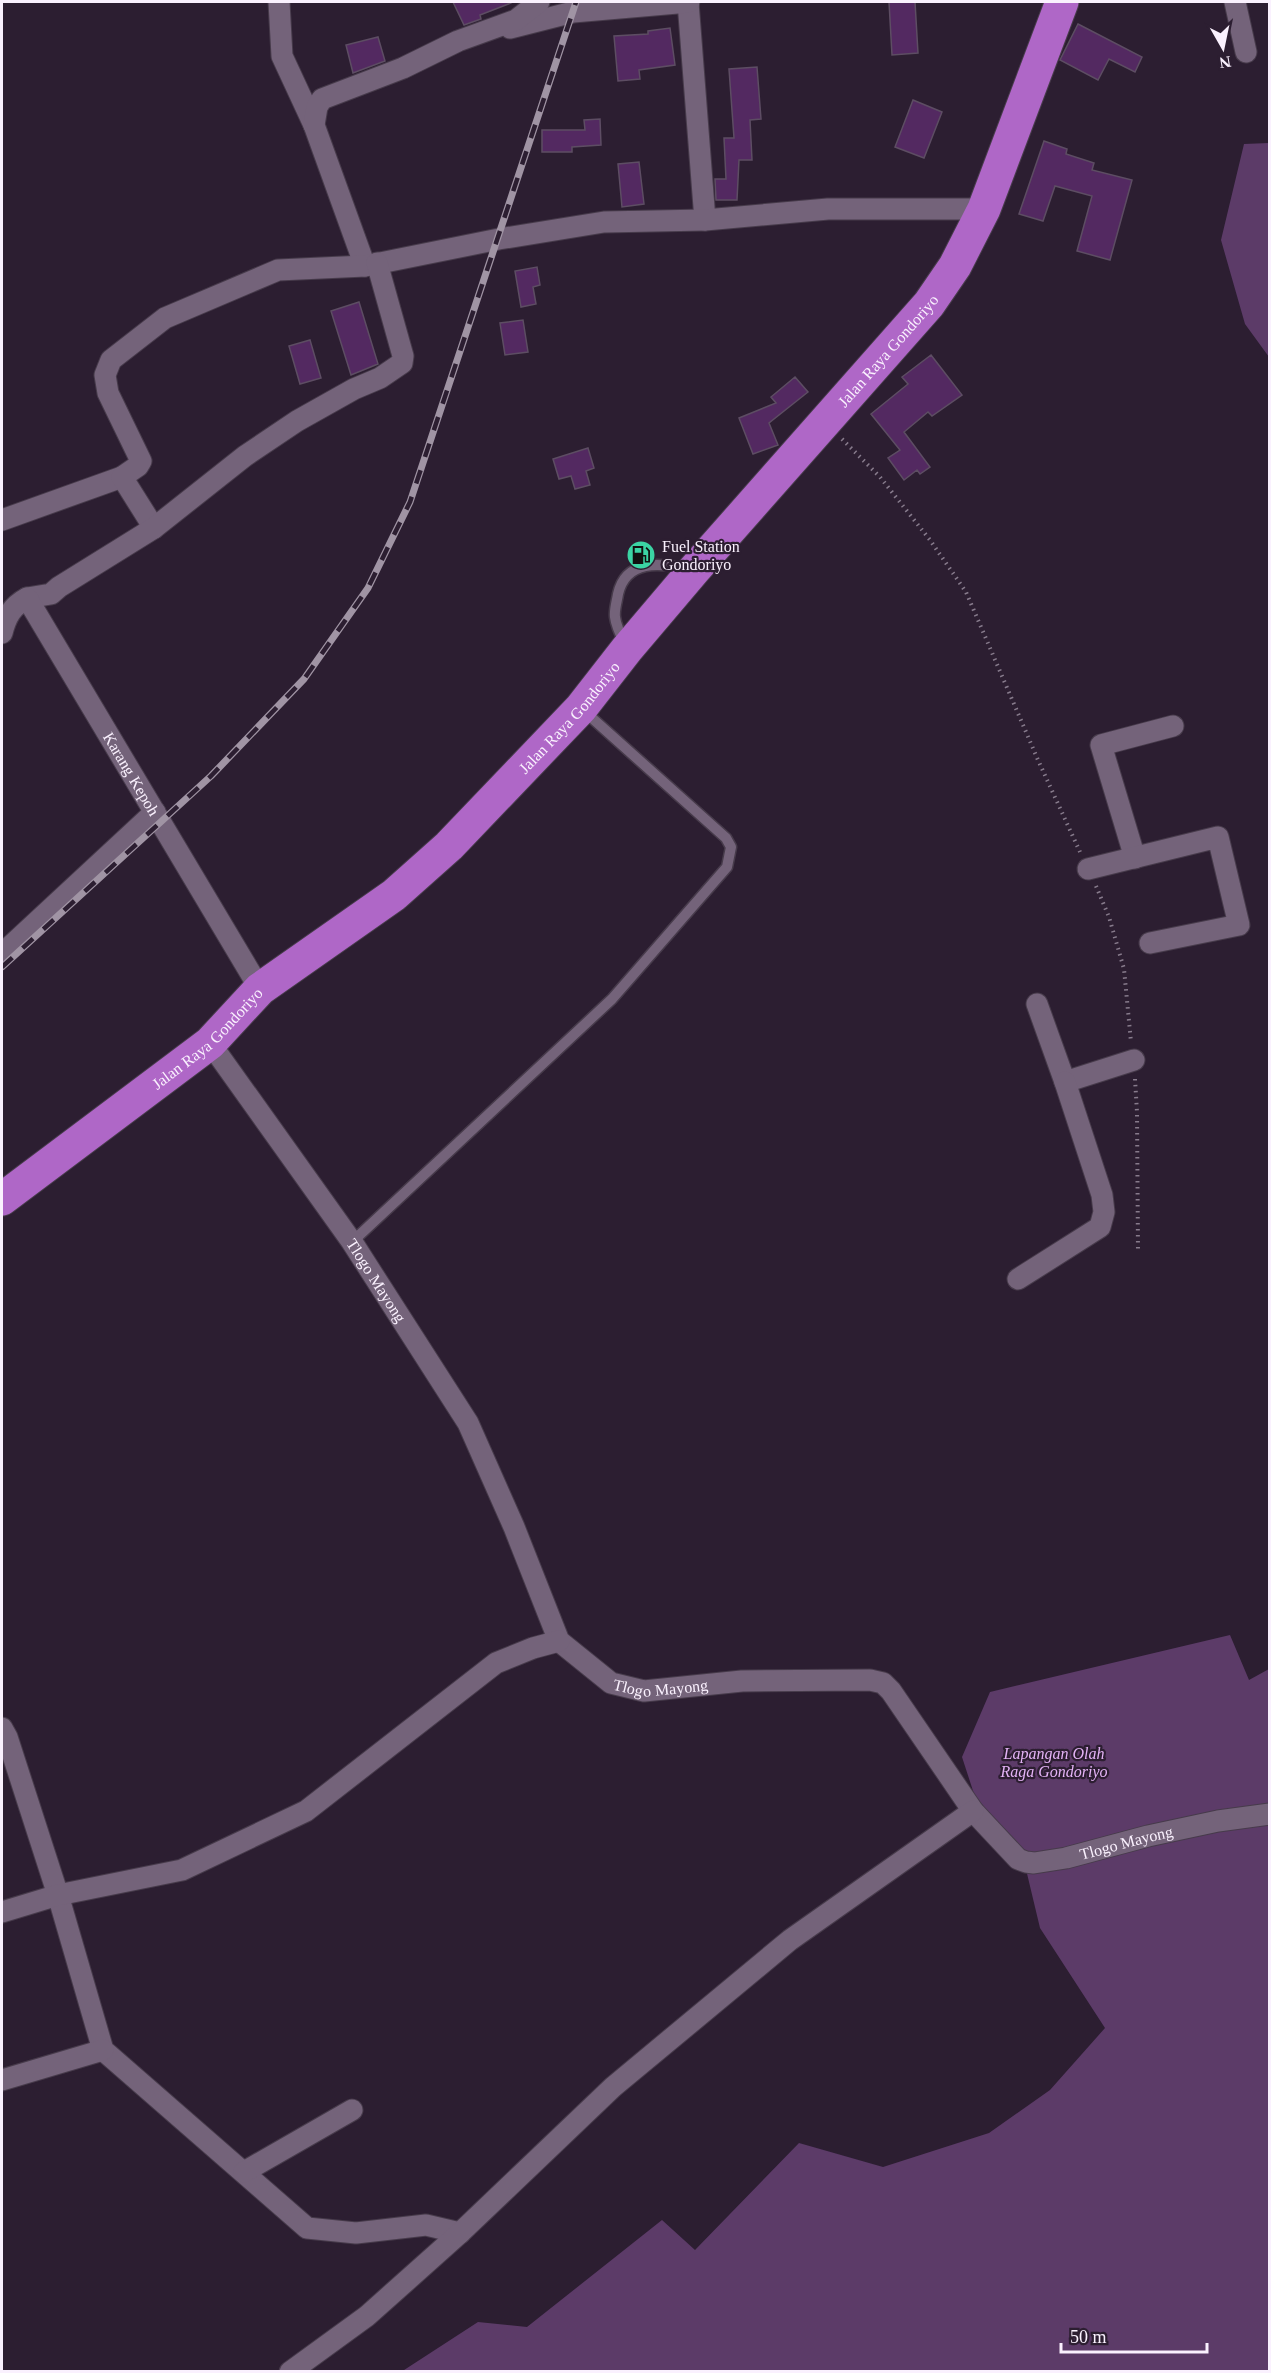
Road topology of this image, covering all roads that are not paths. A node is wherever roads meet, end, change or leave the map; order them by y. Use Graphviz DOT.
graph roads {
  1 [pos="279,2"];
  2 [pos="539,2"];
  3 [pos="688,2"];
  4 [pos="1062,2"];
  5 [pos="1235,2"];
  6 [pos="653,3"];
  7 [pos="480,34"];
  8 [pos="1246,52"];
  9 [pos="314,125"];
  10 [pos="984,209"];
  11 [pos="705,220"];
  12 [pos="371,265"];
  13 [pos="122,477"];
  14 [pos="2,520"];
  15 [pos="154,528"];
  16 [pos="694,570"];
  17 [pos="27,598"];
  18 [pos="2,633"];
  19 [pos="627,649"];
  20 [pos="581,708"];
  21 [pos="1173,726"];
  22 [pos="155,812"];
  23 [pos="1135,858"];
  24 [pos="1088,869"];
  25 [pos="1150,943"];
  26 [pos="2,954"];
  27 [pos="260,988"];
  28 [pos="1037,1004"];
  29 [pos="210,1043"];
  30 [pos="1134,1060"];
  31 [pos="1065,1082"];
  32 [pos="2,1199"];
  33 [pos="352,1242"];
  34 [pos="1018,1279"];
  35 [pos="559,1641"];
  36 [pos="2,1728"];
  37 [pos="973,1811"];
  38 [pos="1269,1814"];
  39 [pos="58,1895"];
  40 [pos="2,1912"];
  41 [pos="103,2050"];
  42 [pos="2,2080"];
  43 [pos="352,2110"];
  44 [pos="244,2172"];
  45 [pos="460,2234"];
  46 [pos="290,2372"];
  1 -- 9 [label="street"];
  2 -- 7 [label="street"];
  3 -- 6 [label="street"];
  3 -- 11 [label="street"];
  4 -- 10 [label="highway, Jalan Raya Gondoriyo"];
  5 -- 8 [label="street"];
  6 -- 7 [label="street"];
  7 -- 9 [label="street"];
  9 -- 12 [label="street"];
  10 -- 11 [label="street"];
  10 -- 16 [label="highway, Jalan Raya Gondoriyo"];
  11 -- 12 [label="street"];
  12 -- 13 [label="street"];
  12 -- 15 [label="street"];
  13 -- 14 [label="street"];
  13 -- 15 [label="street"];
  15 -- 17 [label="street"];
  16 -- 19 [label="highway, Jalan Raya Gondoriyo"];
  16 -- 19 [label="lane"];
  17 -- 18 [label="street"];
  17 -- 22 [label="street, Karang Kepoh"];
  19 -- 20 [label="highway, Jalan Raya Gondoriyo"];
  20 -- 27 [label="highway, Jalan Raya Gondoriyo"];
  20 -- 33 [label="lane"];
  21 -- 23 [label="street"];
  22 -- 26 [label="street"];
  22 -- 27 [label="street, Karang Kepoh"];
  23 -- 24 [label="street"];
  23 -- 25 [label="street"];
  27 -- 29 [label="highway, Jalan Raya Gondoriyo"];
  28 -- 31 [label="street"];
  29 -- 32 [label="highway, Jalan Raya Gondoriyo"];
  29 -- 33 [label="street, Tlogo Mayong"];
  30 -- 31 [label="street"];
  31 -- 34 [label="street"];
  33 -- 35 [label="street, Tlogo Mayong"];
  35 -- 37 [label="street, Tlogo Mayong"];
  35 -- 39 [label="street"];
  36 -- 39 [label="street"];
  37 -- 38 [label="street, Tlogo Mayong"];
  37 -- 45 [label="street"];
  39 -- 40 [label="street"];
  39 -- 41 [label="street"];
  41 -- 42 [label="street"];
  41 -- 44 [label="street"];
  43 -- 44 [label="street"];
  44 -- 45 [label="street"];
  45 -- 46 [label="street"];
}
